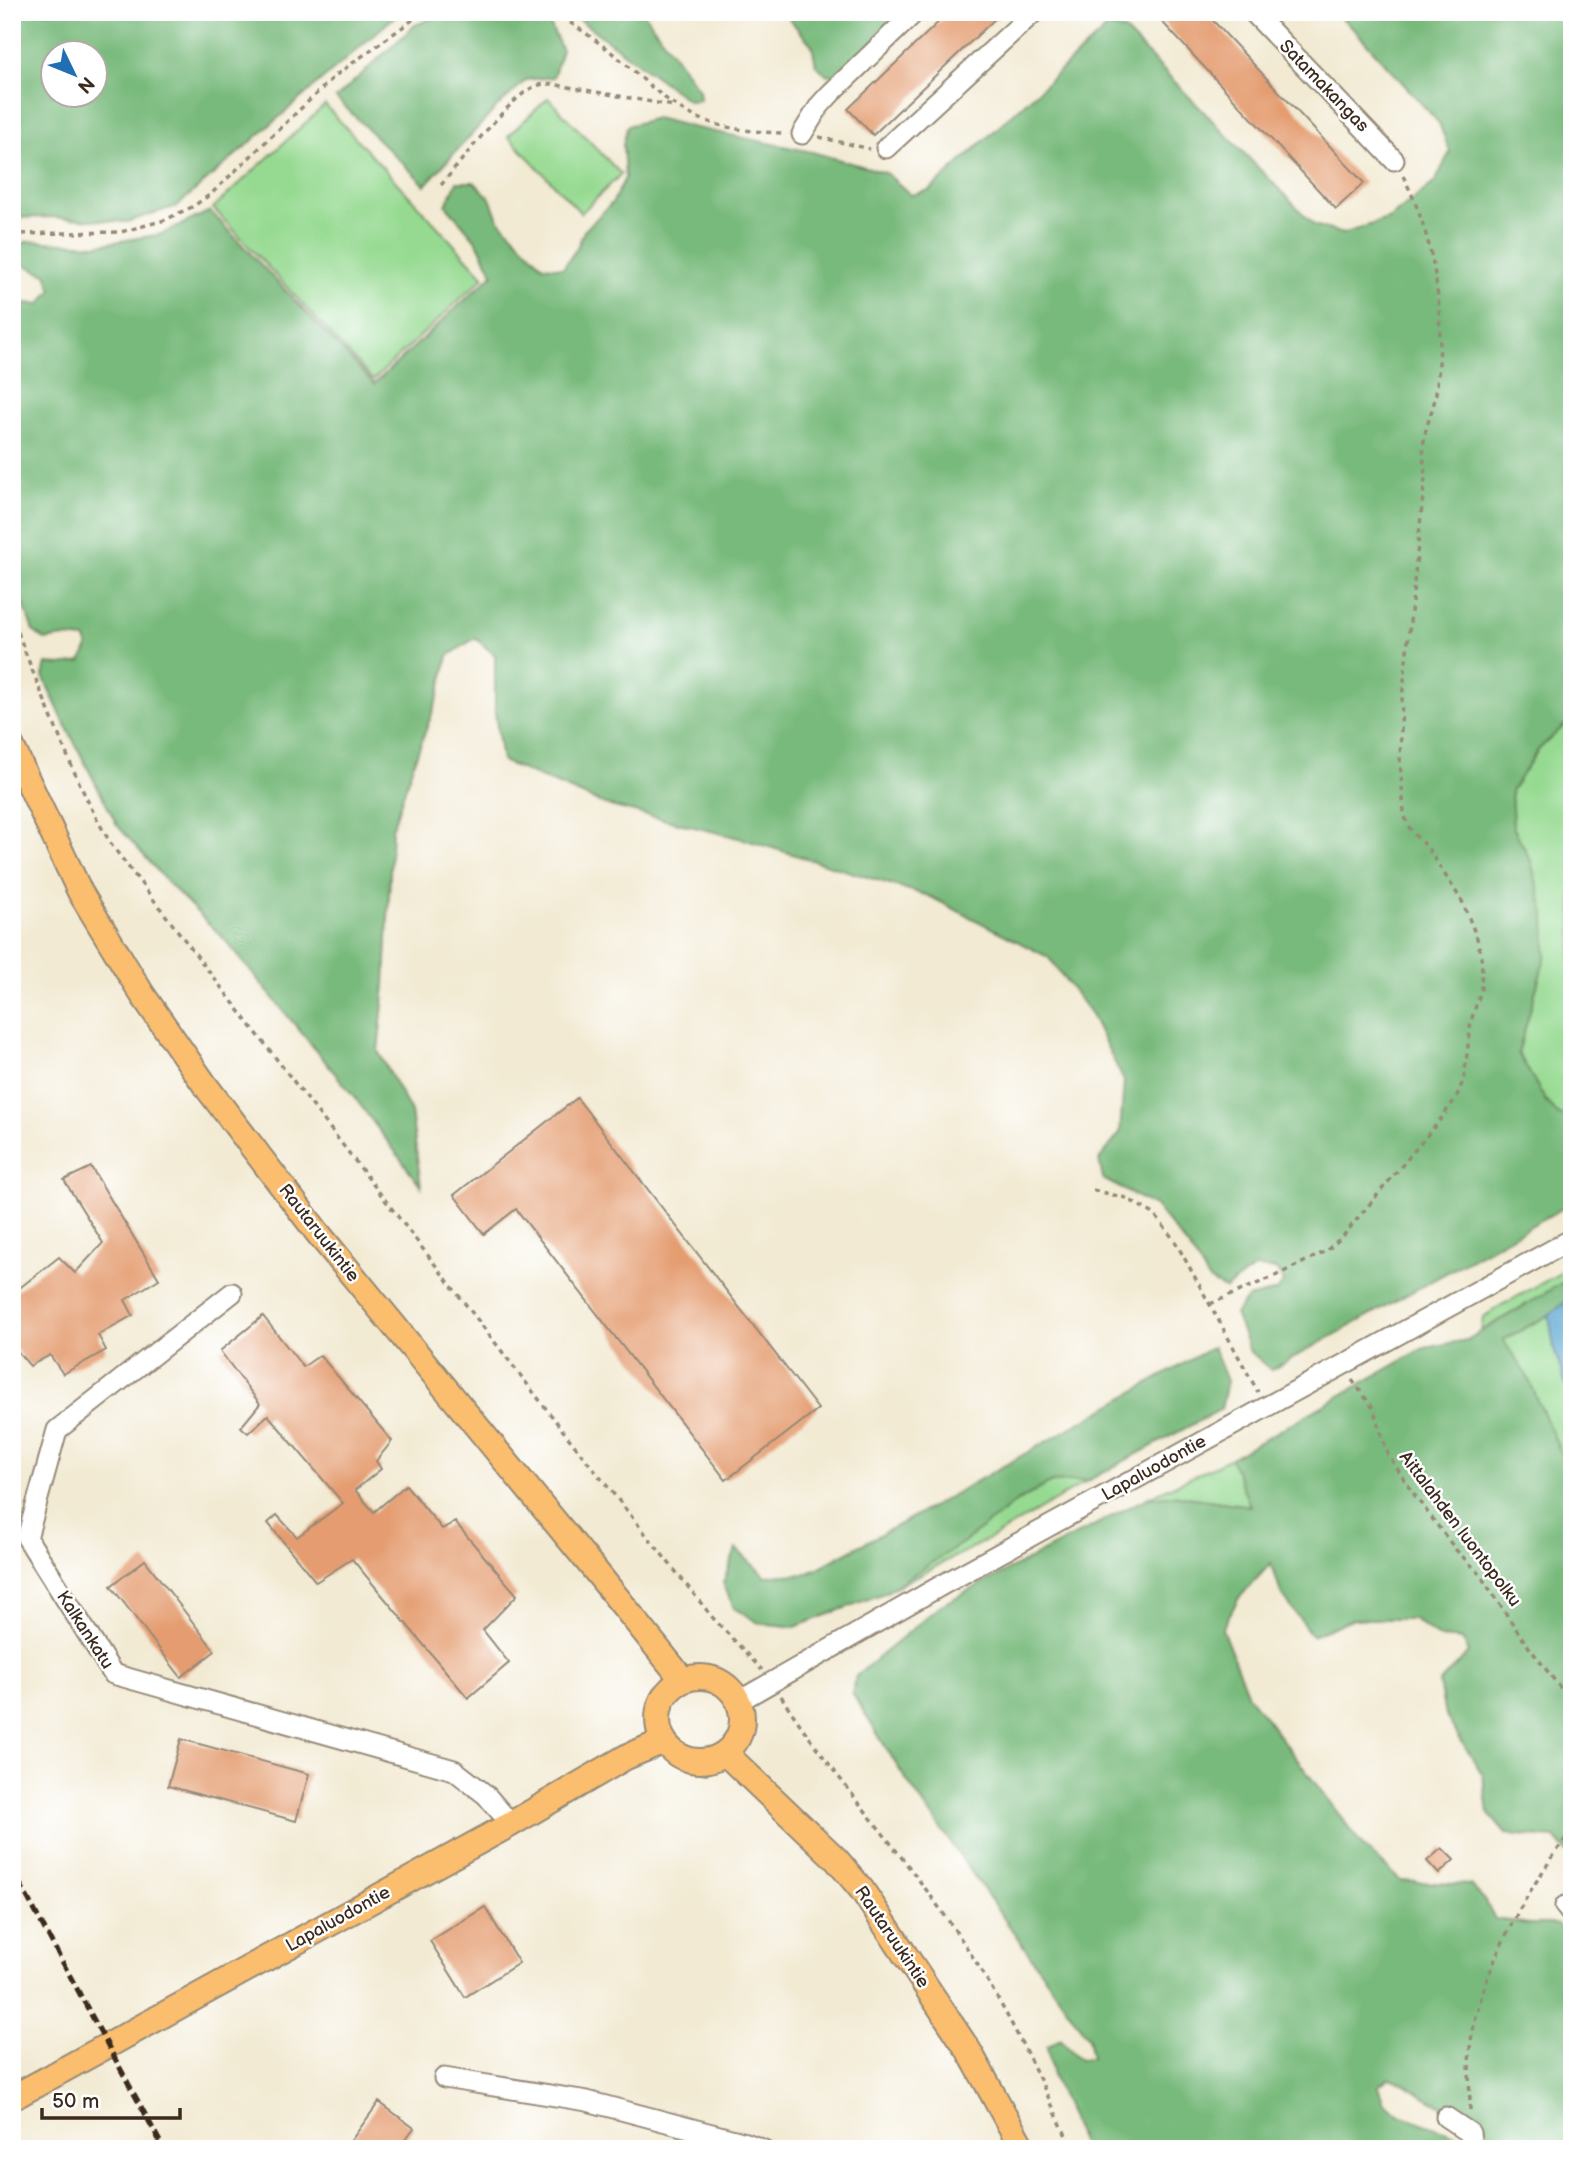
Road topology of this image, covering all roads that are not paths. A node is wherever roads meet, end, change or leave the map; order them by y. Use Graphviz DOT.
graph roads {
  1 [pos="915,12"];
  2 [pos="1034,12"];
  3 [pos="1253,12"];
  4 [pos="802,134"];
  5 [pos="886,148"];
  6 [pos="1394,160"];
  7 [pos="12,747"];
  8 [pos="1572,1239"];
  9 [pos="232,1293"];
  10 [pos="683,1680"];
  11 [pos="739,1701"];
  12 [pos="664,1741"];
  13 [pos="725,1753"];
  14 [pos="511,1824"];
  15 [pos="444,2078"];
  16 [pos="12,2098"];
  17 [pos="1446,2118"];
  18 [pos="1471,2141"];
  19 [pos="746,2147"];
  20 [pos="1023,2149"];
  1 -- 4 [label="street"];
  2 -- 5 [label="street"];
  3 -- 6 [label="street, Satamakangas"];
  7 -- 10 [label="main road, Rautaruukintie"];
  8 -- 11 [label="street, Lapaluodontie"];
  9 -- 14 [label="street, Kalkankatu"];
  10 -- 11 [label="main road"];
  10 -- 12 [label="main road"];
  11 -- 13 [label="main road"];
  12 -- 13 [label="main road"];
  12 -- 14 [label="main road, Lapaluodontie"];
  13 -- 20 [label="main road, Rautaruukintie"];
  14 -- 16 [label="main road, Lapaluodontie"];
  15 -- 19 [label="street"];
  17 -- 18 [label="street"];
}
